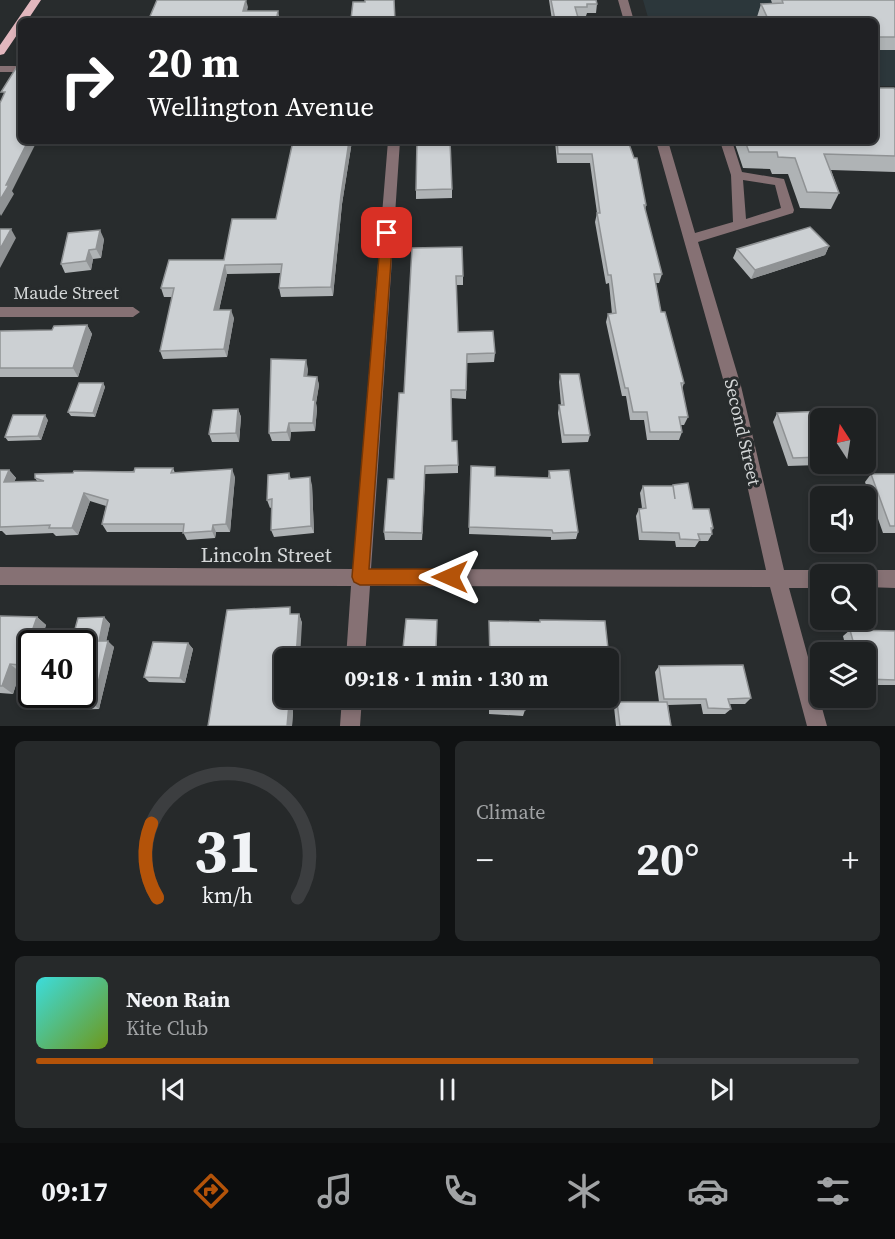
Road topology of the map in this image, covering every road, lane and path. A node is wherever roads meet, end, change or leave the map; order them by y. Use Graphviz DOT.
graph roads {
  1 [pos="36,0"];
  2 [pos="623,0"];
  3 [pos="24,18"];
  4 [pos="628,18"];
  5 [pos="18,26"];
  6 [pos="0,52"];
  7 [pos="0,69"];
  8 [pos="18,69"];
  9 [pos="394,144"];
  10 [pos="663,144"];
  11 [pos="727,144"];
  12 [pos="737,175"];
  13 [pos="740,225"];
  14 [pos="691,239"];
  15 [pos="0,312"];
  16 [pos="133,312"];
  17 [pos="0,576"];
  18 [pos="360,577"];
  19 [pos="777,578"];
  20 [pos="810,579"];
  21 [pos="876,579"];
  22 [pos="895,579"];
  23 [pos="356,648"];
  24 [pos="351,708"];
  25 [pos="350,726"];
  26 [pos="817,726"];
  1 -- 3 [label="main road"];
  2 -- 4 [label="street"];
  5 -- 6 [label="main road"];
  7 -- 8 [label="street"];
  9 -- 18 [label="street"];
  10 -- 14 [label="street, Second Street"];
  11 -- 12 [label="street"];
  12 -- 13 [label="street"];
  12 -- 13 [label="street"];
  13 -- 14 [label="street"];
  14 -- 19 [label="street, Second Street"];
  15 -- 16 [label="street, Maude Street"];
  17 -- 18 [label="street, Lincoln Street"];
  18 -- 19 [label="street, Lincoln Street"];
  18 -- 23 [label="street"];
  19 -- 20 [label="street, Lincoln Street"];
  19 -- 26 [label="street, Second Street"];
  21 -- 22 [label="street"];
  24 -- 25 [label="street"];
}
